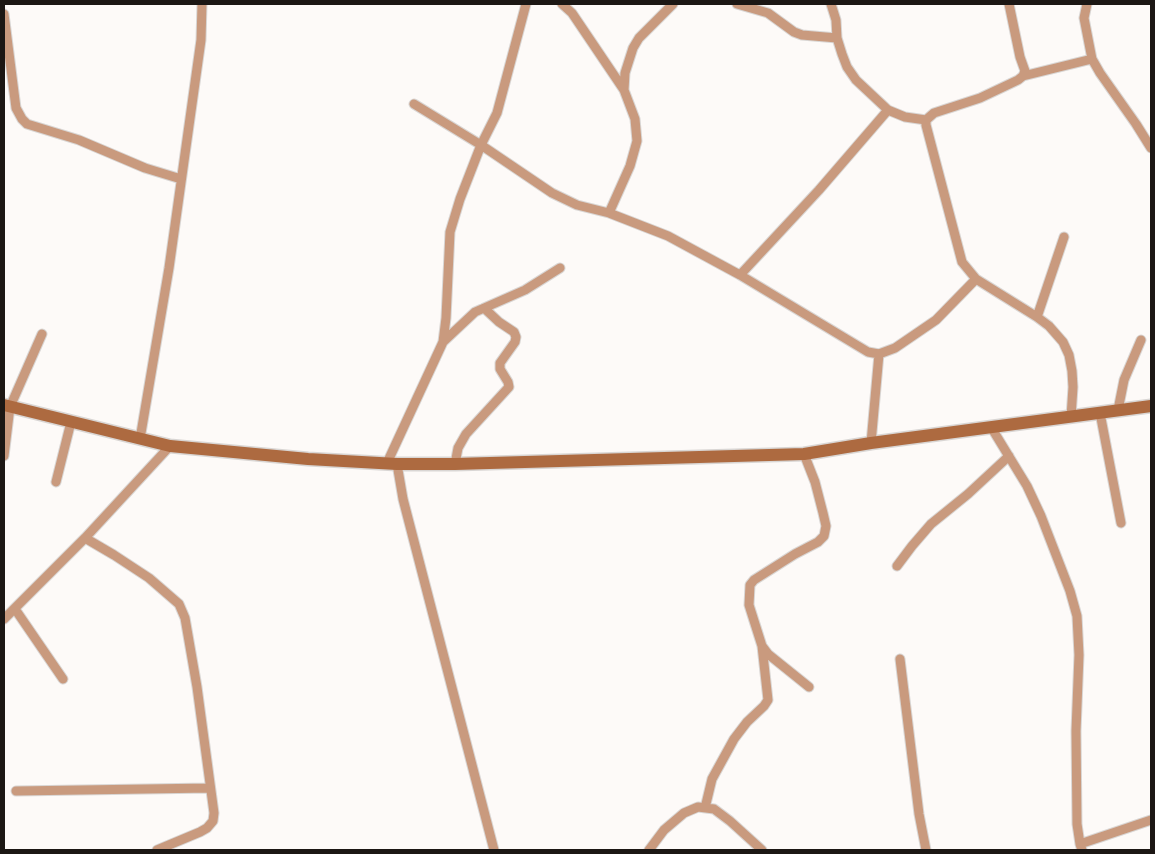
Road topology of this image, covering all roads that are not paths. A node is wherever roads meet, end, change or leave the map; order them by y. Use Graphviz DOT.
graph roads {
  1 [pos="202,4"];
  2 [pos="526,4"];
  3 [pos="562,4"];
  4 [pos="673,4"];
  5 [pos="737,4"];
  6 [pos="831,4"];
  7 [pos="1009,4"];
  8 [pos="1084,4"];
  9 [pos="4,14"];
  10 [pos="837,38"];
  11 [pos="1092,59"];
  12 [pos="1023,76"];
  13 [pos="624,90"];
  14 [pos="414,104"];
  15 [pos="888,110"];
  16 [pos="926,120"];
  17 [pos="481,145"];
  18 [pos="1151,148"];
  19 [pos="181,179"];
  20 [pos="609,213"];
  21 [pos="1064,237"];
  22 [pos="560,268"];
  23 [pos="740,275"];
  24 [pos="976,279"];
  25 [pos="484,308"];
  26 [pos="1037,317"];
  27 [pos="42,334"];
  28 [pos="1141,340"];
  29 [pos="443,342"];
  30 [pos="879,354"];
  31 [pos="7,406"];
  32 [pos="1151,406"];
  33 [pos="1118,410"];
  34 [pos="1100,413"];
  35 [pos="1071,417"];
  36 [pos="70,422"];
  37 [pos="990,427"];
  38 [pos="140,439"];
  39 [pos="871,443"];
  40 [pos="170,446"];
  41 [pos="804,454"];
  42 [pos="4,456"];
  43 [pos="1009,456"];
  44 [pos="392,464"];
  45 [pos="455,464"];
  46 [pos="56,482"];
  47 [pos="1121,524"];
  48 [pos="85,538"];
  49 [pos="897,566"];
  50 [pos="15,609"];
  51 [pos="4,619"];
  52 [pos="762,646"];
  53 [pos="900,659"];
  54 [pos="63,679"];
  55 [pos="809,687"];
  56 [pos="210,788"];
  57 [pos="16,791"];
  58 [pos="705,808"];
  59 [pos="1151,820"];
  60 [pos="1081,847"];
  61 [pos="157,850"];
  62 [pos="494,850"];
  63 [pos="649,850"];
  64 [pos="762,850"];
  65 [pos="926,850"];
  1 -- 19 [label="street"];
  2 -- 17 [label="street"];
  3 -- 13 [label="street"];
  4 -- 13 [label="street"];
  5 -- 10 [label="street"];
  6 -- 10 [label="street"];
  7 -- 12 [label="street"];
  8 -- 11 [label="street"];
  9 -- 19 [label="street"];
  10 -- 15 [label="street"];
  11 -- 12 [label="street"];
  11 -- 18 [label="street"];
  12 -- 16 [label="street"];
  13 -- 20 [label="street"];
  14 -- 17 [label="street"];
  15 -- 16 [label="street"];
  15 -- 23 [label="street"];
  16 -- 24 [label="street"];
  17 -- 20 [label="street"];
  17 -- 29 [label="street"];
  19 -- 38 [label="street"];
  20 -- 23 [label="street"];
  21 -- 26 [label="street"];
  22 -- 25 [label="street"];
  23 -- 30 [label="street"];
  24 -- 26 [label="street"];
  24 -- 30 [label="street"];
  25 -- 29 [label="street"];
  25 -- 45 [label="street"];
  26 -- 35 [label="street"];
  27 -- 31 [label="street"];
  28 -- 33 [label="street"];
  29 -- 44 [label="street"];
  30 -- 39 [label="street"];
  31 -- 36 [label="street"];
  31 -- 42 [label="street"];
  32 -- 33 [label="street"];
  33 -- 34 [label="street"];
  34 -- 35 [label="street"];
  34 -- 47 [label="street"];
  35 -- 37 [label="street"];
  36 -- 38 [label="street"];
  36 -- 46 [label="street"];
  37 -- 39 [label="street"];
  37 -- 43 [label="street"];
  38 -- 40 [label="street"];
  39 -- 41 [label="street"];
  40 -- 44 [label="street"];
  40 -- 48 [label="street"];
  41 -- 45 [label="street"];
  41 -- 52 [label="street"];
  43 -- 49 [label="street"];
  43 -- 60 [label="street"];
  44 -- 45 [label="street"];
  44 -- 62 [label="street"];
  48 -- 50 [label="street"];
  48 -- 56 [label="street"];
  50 -- 51 [label="street"];
  50 -- 54 [label="street"];
  52 -- 55 [label="street"];
  52 -- 58 [label="street"];
  53 -- 65 [label="street"];
  56 -- 57 [label="street"];
  56 -- 61 [label="street"];
  58 -- 63 [label="street"];
  58 -- 64 [label="street"];
  59 -- 60 [label="street"];
}
